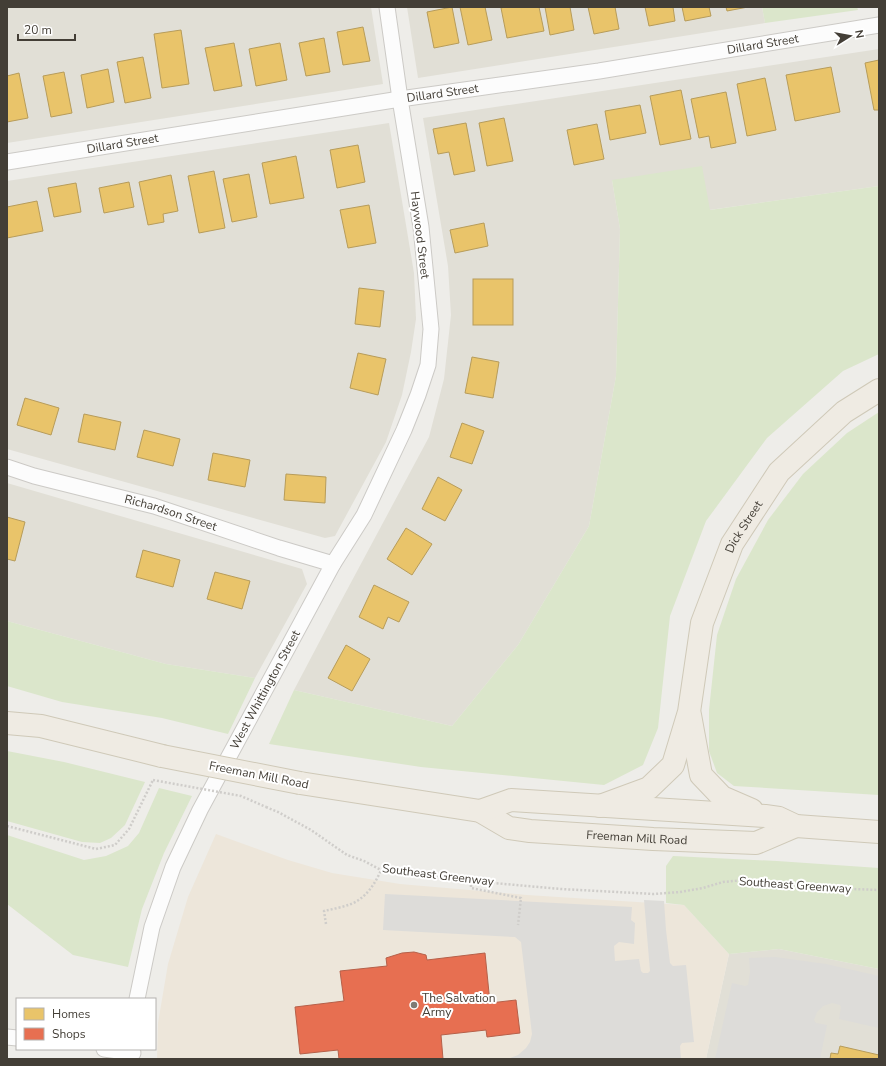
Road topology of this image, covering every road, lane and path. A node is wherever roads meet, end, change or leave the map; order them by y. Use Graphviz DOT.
graph roads {
  1 [pos="387,7"];
  2 [pos="879,25"];
  3 [pos="400,99"];
  4 [pos="7,162"];
  5 [pos="879,390"];
  6 [pos="391,458"];
  7 [pos="7,467"];
  8 [pos="333,564"];
  9 [pos="7,709"];
  10 [pos="689,712"];
  11 [pos="7,723"];
  12 [pos="41,726"];
  13 [pos="600,806"];
  14 [pos="480,811"];
  15 [pos="765,816"];
  16 [pos="7,826"];
  17 [pos="796,826"];
  18 [pos="879,832"];
  19 [pos="381,870"];
  20 [pos="471,881"];
  21 [pos="879,890"];
  22 [pos="326,924"];
  23 [pos="518,925"];
  24 [pos="137,998"];
  25 [pos="110,1050"];
  26 [pos="133,1054"];
  1 -- 3 [label="street, Haywood Street"];
  2 -- 3 [label="street, Dillard Street"];
  3 -- 4 [label="street, Dillard Street"];
  3 -- 6 [label="street, Haywood Street"];
  5 -- 10 [label="main road, Dick Street"];
  6 -- 8 [label="street, West Whittington Street"];
  7 -- 8 [label="street, Richardson Street"];
  8 -- 24 [label="street, West Whittington Street"];
  9 -- 12 [label="main road, Freeman Mill Road"];
  10 -- 13 [label="main road"];
  10 -- 15 [label="main road"];
  11 -- 12 [label="main road, Freeman Mill Road"];
  12 -- 14 [label="main road, Freeman Mill Road, bridge"];
  13 -- 14 [label="main road, Freeman Mill Road"];
  13 -- 15 [label="main road, Freeman Mill Road"];
  14 -- 17 [label="main road, Freeman Mill Road"];
  15 -- 17 [label="main road, Freeman Mill Road"];
  16 -- 19 [label="path, Southeast Greenway, bridge"];
  17 -- 18 [label="main road, Freeman Mill Road"];
  19 -- 20 [label="path, Southeast Greenway"];
  19 -- 22 [label="path"];
  20 -- 21 [label="path, Southeast Greenway"];
  20 -- 23 [label="path"];
  25 -- 26 [label="street"];
}
